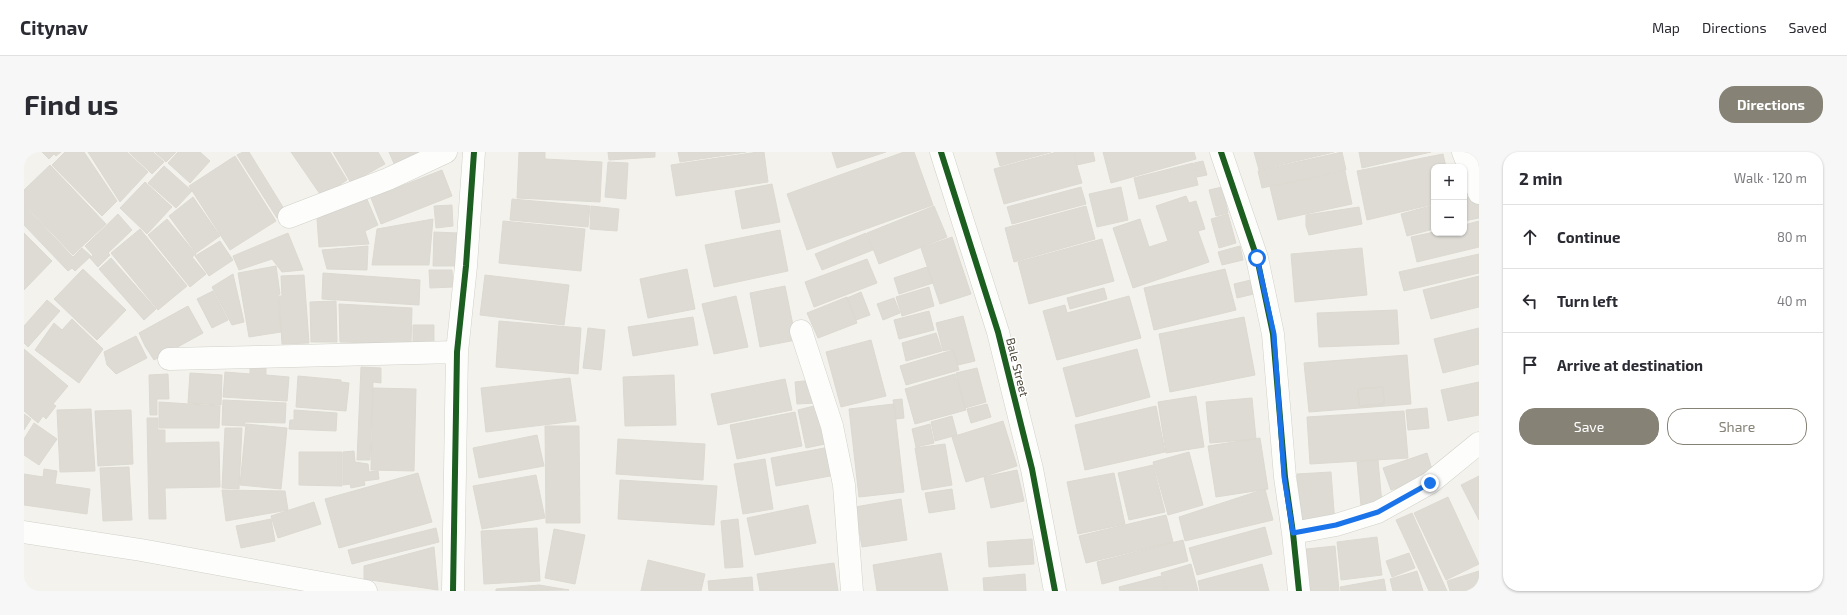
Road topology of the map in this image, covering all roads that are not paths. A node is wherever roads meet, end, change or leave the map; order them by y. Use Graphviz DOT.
graph roads {
  1 [pos="446,152"];
  2 [pos="474,152"];
  3 [pos="941,152"];
  4 [pos="1221,152"];
  5 [pos="1463,152"];
  6 [pos="1479,193"];
  7 [pos="289,217"];
  8 [pos="801,331"];
  9 [pos="457,352"];
  10 [pos="169,359"];
  11 [pos="1479,443"];
  12 [pos="24,532"];
  13 [pos="1293,533"];
  14 [pos="366,591"];
  15 [pos="453,591"];
  16 [pos="852,591"];
  17 [pos="1055,591"];
  18 [pos="1299,591"];
  1 -- 7 [label="street"];
  2 -- 9 [label="street"];
  3 -- 17 [label="street, Bale Street"];
  4 -- 13 [label="street"];
  5 -- 6 [label="street"];
  8 -- 16 [label="street"];
  9 -- 10 [label="street"];
  9 -- 15 [label="street"];
  11 -- 13 [label="street"];
  12 -- 14 [label="street"];
  13 -- 18 [label="street"];
}
